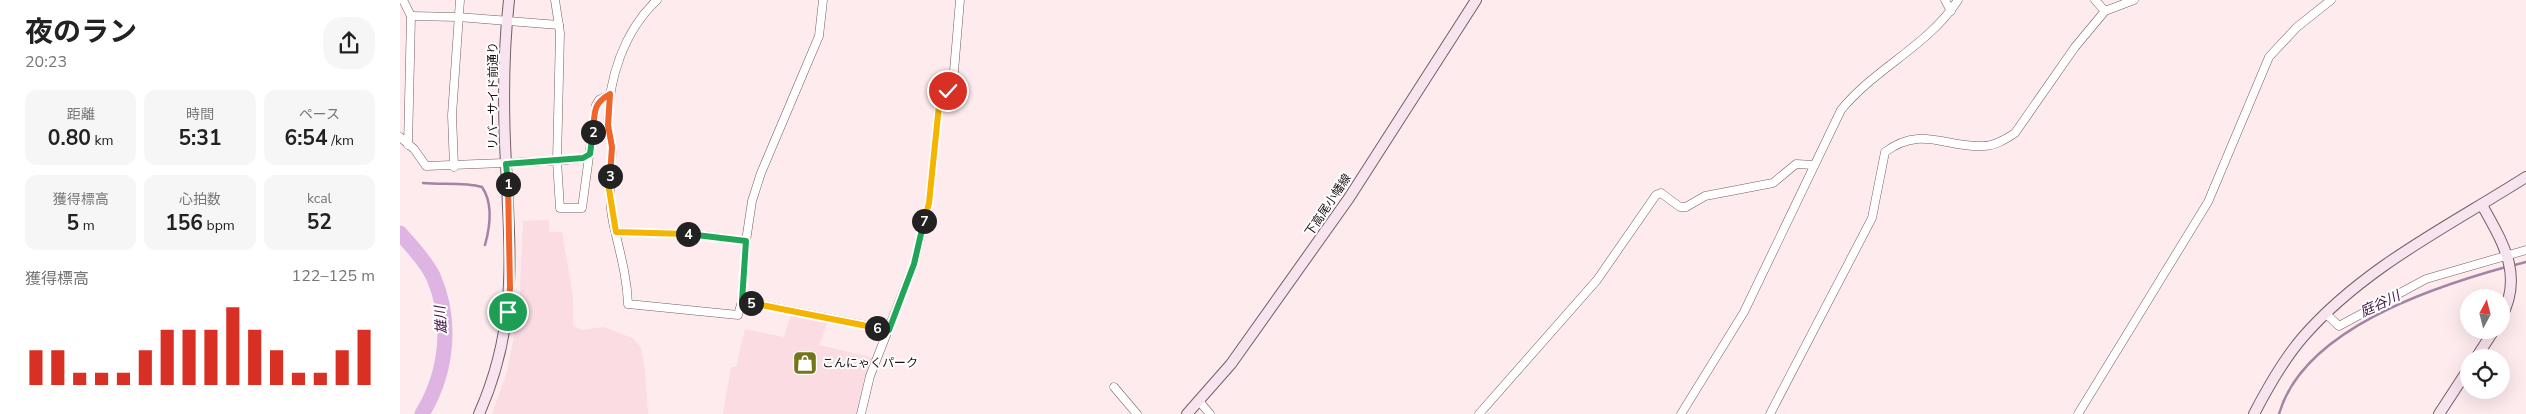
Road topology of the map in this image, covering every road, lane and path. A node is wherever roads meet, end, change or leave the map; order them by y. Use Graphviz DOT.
graph roads {
  1 [pos="403,0"];
  2 [pos="460,0"];
  3 [pos="509,0"];
  4 [pos="555,0"];
  5 [pos="657,0"];
  6 [pos="823,0"];
  7 [pos="960,0"];
  8 [pos="1476,0"];
  9 [pos="1945,0"];
  10 [pos="1958,0"];
  11 [pos="2095,0"];
  12 [pos="2134,0"];
  13 [pos="2331,0"];
  14 [pos="1951,11"];
  15 [pos="2105,11"];
  16 [pos="411,16"];
  17 [pos="458,16"];
  18 [pos="507,21"];
  19 [pos="559,25"];
  20 [pos="404,55"];
  21 [pos="610,94"];
  22 [pos="400,137"];
  23 [pos="408,145"];
  24 [pos="590,154"];
  25 [pos="557,161"];
  26 [pos="506,164"];
  27 [pos="1814,165"];
  28 [pos="454,167"];
  29 [pos="2526,177"];
  30 [pos="2482,205"];
  31 [pos="616,232"];
  32 [pos="746,241"];
  33 [pos="2526,250"];
  34 [pos="2508,258"];
  35 [pos="2510,298"];
  36 [pos="742,301"];
  37 [pos="2325,313"];
  38 [pos="889,330"];
  39 [pos="2460,382"];
  40 [pos="1114,387"];
  41 [pos="1199,401"];
  42 [pos="479,414"];
  43 [pos="861,414"];
  44 [pos="1137,414"];
  45 [pos="1187,414"];
  46 [pos="1210,414"];
  47 [pos="1479,414"];
  48 [pos="1681,414"];
  49 [pos="1770,414"];
  50 [pos="2078,414"];
  51 [pos="2254,414"];
  52 [pos="2439,414"];
  1 -- 16 [label="street"];
  2 -- 17 [label="street"];
  3 -- 18 [label="street, リバーサイド前通り"];
  4 -- 19 [label="street"];
  5 -- 21 [label="street"];
  6 -- 32 [label="street"];
  7 -- 38 [label="street"];
  8 -- 41 [label="street, 下高尾小幡線"];
  9 -- 14 [label="street"];
  10 -- 14 [label="street"];
  11 -- 15 [label="street"];
  12 -- 15 [label="street"];
  13 -- 50 [label="street"];
  14 -- 27 [label="street"];
  15 -- 49 [label="street"];
  16 -- 17 [label="street"];
  16 -- 20 [label="street"];
  17 -- 18 [label="street"];
  17 -- 28 [label="street"];
  18 -- 19 [label="street"];
  18 -- 26 [label="street, リバーサイド前通り"];
  19 -- 25 [label="street"];
  20 -- 23 [label="street"];
  21 -- 24 [label="street"];
  21 -- 31 [label="street"];
  22 -- 23 [label="street"];
  23 -- 28 [label="street"];
  24 -- 25 [label="street"];
  24 -- 25 [label="street"];
  25 -- 26 [label="street"];
  26 -- 28 [label="street"];
  26 -- 42 [label="street, リバーサイド前通り"];
  27 -- 47 [label="street"];
  27 -- 48 [label="street"];
  29 -- 30 [label="street"];
  30 -- 34 [label="street"];
  30 -- 37 [label="street"];
  31 -- 32 [label="street"];
  31 -- 36 [label="street"];
  32 -- 36 [label="street"];
  33 -- 34 [label="street"];
  34 -- 35 [label="street"];
  34 -- 37 [label="street"];
  36 -- 38 [label="street"];
  37 -- 51 [label="street"];
  38 -- 43 [label="street"];
  39 -- 52 [label="street"];
  40 -- 44 [label="street"];
  41 -- 45 [label="street, 下高尾小幡線"];
  41 -- 46 [label="street"];
}
